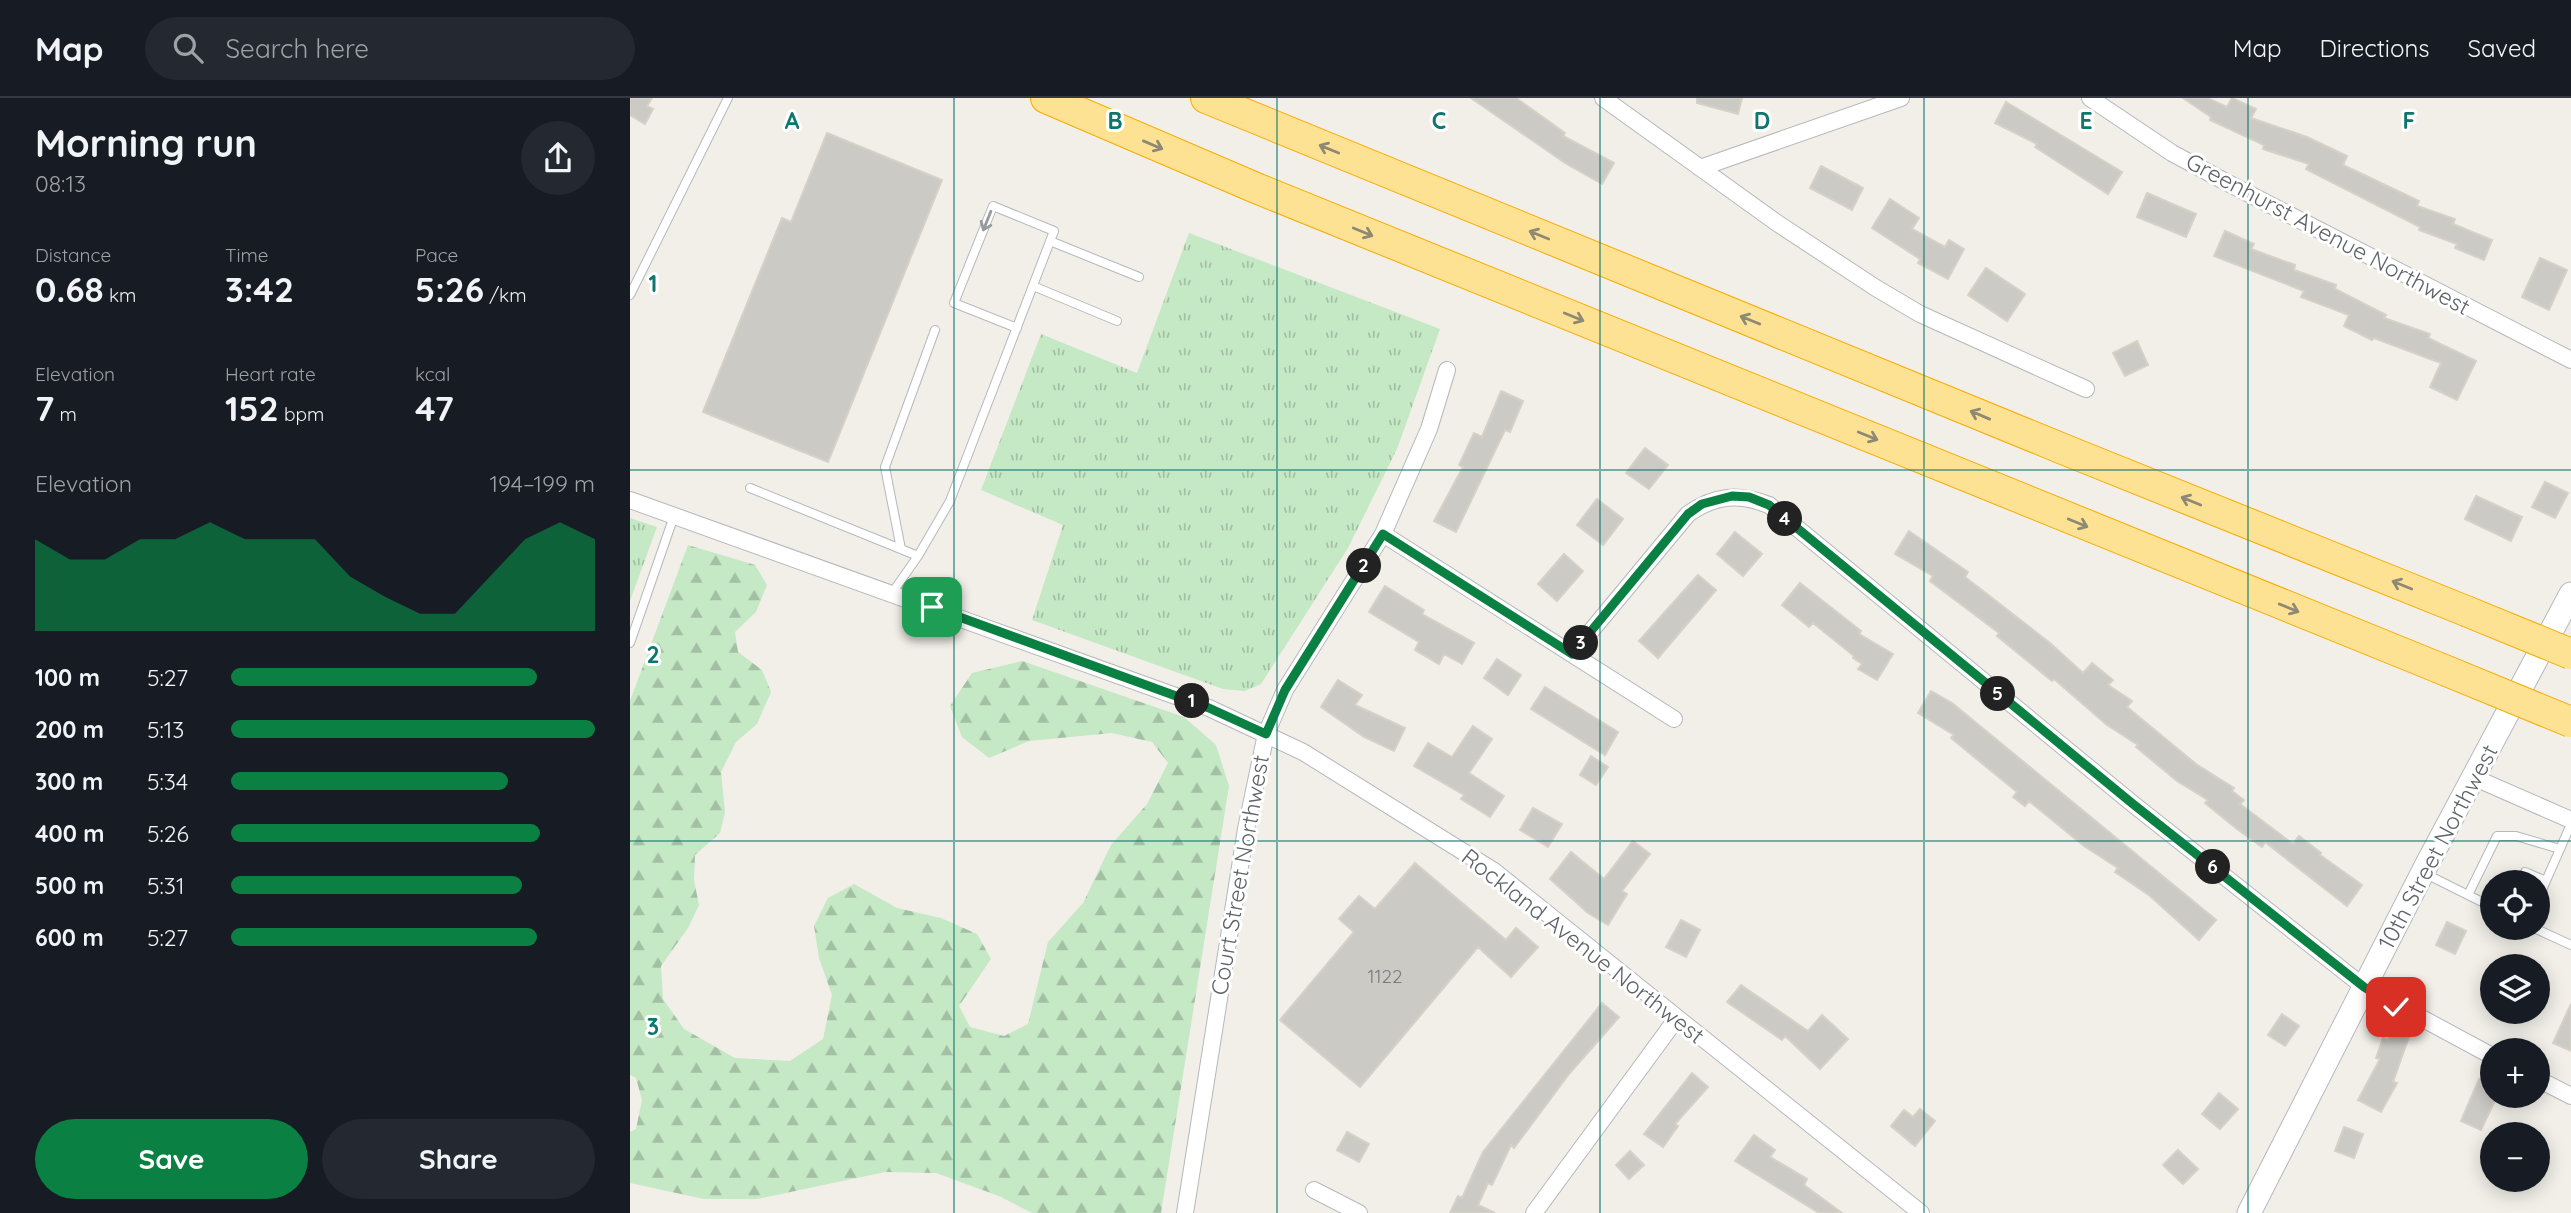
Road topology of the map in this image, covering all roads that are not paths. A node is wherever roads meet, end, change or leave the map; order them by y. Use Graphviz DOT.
graph roads {
  1 [pos="728,98"];
  2 [pos="1046,98"];
  3 [pos="1206,98"];
  4 [pos="1225,98"];
  5 [pos="1602,98"];
  6 [pos="1901,98"];
  7 [pos="2090,98"];
  8 [pos="1257,120"];
  9 [pos="1700,168"];
  10 [pos="1050,241"];
  11 [pos="1139,277"];
  12 [pos="1033,286"];
  13 [pos="630,295"];
  14 [pos="1117,321"];
  15 [pos="1017,328"];
  16 [pos="935,330"];
  17 [pos="2571,360"];
  18 [pos="1447,370"];
  19 [pos="2086,389"];
  20 [pos="750,488"];
  21 [pos="630,500"];
  22 [pos="674,516"];
  23 [pos="1383,534"];
  24 [pos="901,548"];
  25 [pos="918,556"];
  26 [pos="892,593"];
  27 [pos="2571,594"];
  28 [pos="630,643"];
  29 [pos="1572,654"];
  30 [pos="2571,654"];
  31 [pos="1674,719"];
  32 [pos="2571,722"];
  33 [pos="1266,734"];
  34 [pos="2474,778"];
  35 [pos="2571,822"];
  36 [pos="2560,849"];
  37 [pos="2486,856"];
  38 [pos="2495,860"];
  39 [pos="2423,872"];
  40 [pos="2550,872"];
  41 [pos="2468,895"];
  42 [pos="2480,901"];
  43 [pos="2550,935"];
  44 [pos="2571,944"];
  45 [pos="2364,987"];
  46 [pos="1677,1018"];
  47 [pos="2480,1050"];
  48 [pos="2550,1085"];
  49 [pos="2571,1096"];
  50 [pos="1314,1190"];
  51 [pos="1185,1213"];
  52 [pos="1359,1213"];
  53 [pos="1534,1213"];
  54 [pos="1921,1213"];
  55 [pos="2249,1213"];
  1 -- 13 [label="lane"];
  2 -- 32 [label="highway, one-way, bridge"];
  3 -- 8 [label="highway"];
  4 -- 8 [label="highway"];
  5 -- 9 [label="street"];
  6 -- 9 [label="street"];
  7 -- 17 [label="street, Greenhurst Avenue Northwest"];
  30 -- 8 [label="highway, one-way, bridge"];
  9 -- 19 [label="street"];
  10 -- 11 [label="lane"];
  10 -- 12 [label="lane"];
  10 -- 15 [label="lane, one-way"];
  12 -- 14 [label="lane"];
  12 -- 15 [label="lane"];
  15 -- 25 [label="lane"];
  16 -- 24 [label="lane"];
  18 -- 23 [label="street, Court Street Northwest"];
  20 -- 24 [label="lane"];
  21 -- 22 [label="street, Rockland Avenue Northwest"];
  22 -- 26 [label="street, Rockland Avenue Northwest"];
  22 -- 28 [label="lane"];
  23 -- 29 [label="street"];
  23 -- 33 [label="street, Court Street Northwest"];
  24 -- 25 [label="lane"];
  25 -- 26 [label="lane"];
  26 -- 33 [label="street, Rockland Avenue Northwest"];
  27 -- 34 [label="main road, 10th Street Northwest"];
  29 -- 31 [label="street"];
  29 -- 45 [label="street"];
  33 -- 46 [label="street, Rockland Avenue Northwest"];
  33 -- 51 [label="street, Court Street Northwest"];
  34 -- 35 [label="street"];
  34 -- 39 [label="main road, 10th Street Northwest"];
  35 -- 36 [label="lane"];
  36 -- 37 [label="lane"];
  36 -- 40 [label="lane"];
  37 -- 38 [label="lane"];
  37 -- 41 [label="lane"];
  39 -- 41 [label="lane"];
  39 -- 45 [label="main road, 10th Street Northwest"];
  41 -- 42 [label="lane"];
  43 -- 44 [label="lane"];
  45 -- 47 [label="street"];
  45 -- 55 [label="main road, 10th Street Northwest"];
  46 -- 53 [label="street"];
  46 -- 54 [label="street, Rockland Avenue Northwest"];
  48 -- 49 [label="street"];
  50 -- 52 [label="street"];
}
